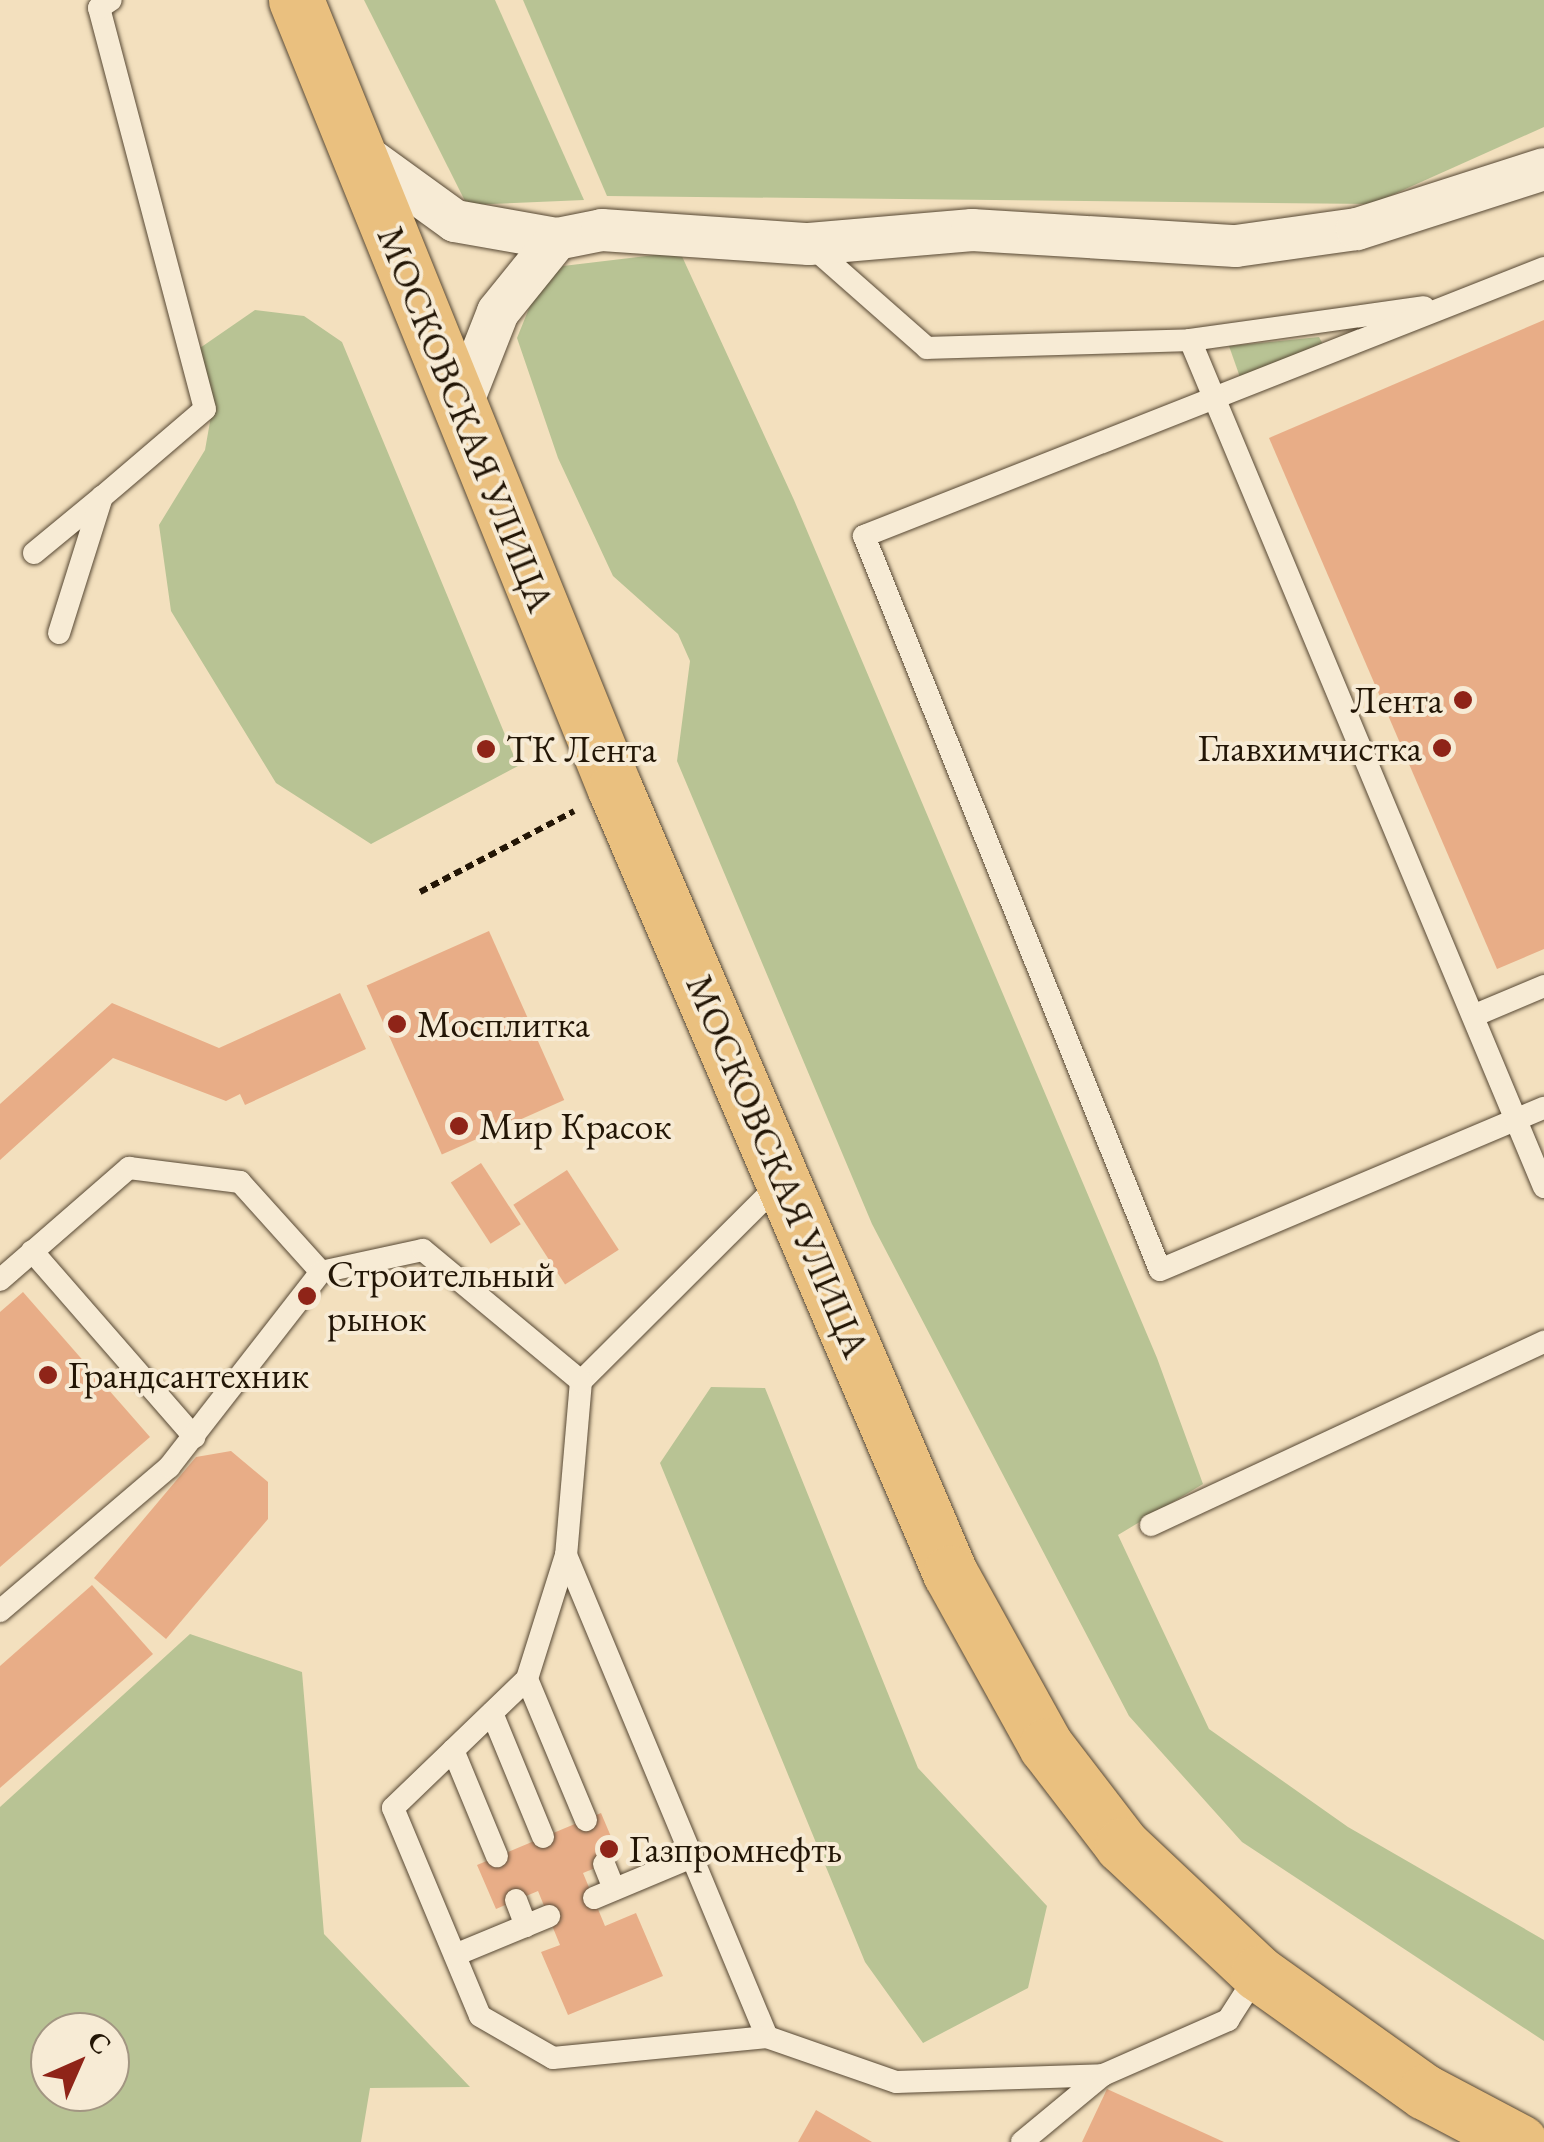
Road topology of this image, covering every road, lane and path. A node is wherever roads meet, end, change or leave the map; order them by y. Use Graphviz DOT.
graph roads {
  1 [pos="296,0"];
  2 [pos="99,3"];
  3 [pos="356,150"];
  4 [pos="1544,169"];
  5 [pos="558,238"];
  6 [pos="809,244"];
  7 [pos="1544,268"];
  8 [pos="1463,301"];
  9 [pos="1190,340"];
  10 [pos="1214,401"];
  11 [pos="460,406"];
  12 [pos="102,497"];
  13 [pos="34,553"];
  14 [pos="59,633"];
  15 [pos="615,789"];
  16 [pos="420,892"];
  17 [pos="1544,986"];
  18 [pos="1473,1016"];
  19 [pos="1544,1108"];
  20 [pos="1516,1120"];
  21 [pos="786,1178"];
  22 [pos="1544,1187"];
  23 [pos="32,1251"];
  24 [pos="322,1272"];
  25 [pos="0,1280"];
  26 [pos="1544,1342"];
  27 [pos="581,1381"];
  28 [pos="194,1437"];
  29 [pos="1151,1525"];
  30 [pos="566,1554"];
  31 [pos="0,1611"];
  32 [pos="526,1679"];
  33 [pos="492,1713"];
  34 [pos="454,1750"];
  35 [pos="586,1820"];
  36 [pos="543,1837"];
  37 [pos="497,1856"];
  38 [pos="692,1858"];
  39 [pos="604,1864"];
  40 [pos="516,1900"];
  41 [pos="549,1916"];
  42 [pos="526,1926"];
  43 [pos="455,1956"];
  44 [pos="1258,1973"];
  45 [pos="767,2037"];
  46 [pos="1103,2074"];
  47 [pos="1022,2142"];
  48 [pos="1520,2142"];
  1 -- 3 [label="main road, МОСКОВСКАЯ УЛИЦА"];
  2 -- 12 [label="lane"];
  3 -- 5 [label="street"];
  3 -- 11 [label="main road, МОСКОВСКАЯ УЛИЦА"];
  4 -- 6 [label="street"];
  5 -- 6 [label="street"];
  5 -- 11 [label="street"];
  6 -- 9 [label="lane"];
  7 -- 8 [label="lane"];
  8 -- 9 [label="lane"];
  8 -- 10 [label="lane"];
  9 -- 10 [label="lane"];
  10 -- 18 [label="lane"];
  10 -- 20 [label="lane"];
  11 -- 15 [label="main road, МОСКОВСКАЯ УЛИЦА"];
  12 -- 13 [label="lane"];
  12 -- 14 [label="lane"];
  15 -- 16 [label="path"];
  15 -- 21 [label="main road, МОСКОВСКАЯ УЛИЦА"];
  17 -- 18 [label="lane"];
  18 -- 20 [label="lane"];
  19 -- 20 [label="lane"];
  20 -- 22 [label="lane"];
  21 -- 27 [label="lane"];
  21 -- 44 [label="main road, МОСКОВСКАЯ УЛИЦА"];
  23 -- 24 [label="lane"];
  23 -- 25 [label="lane"];
  23 -- 28 [label="lane"];
  24 -- 27 [label="lane"];
  24 -- 28 [label="lane"];
  26 -- 29 [label="lane"];
  27 -- 30 [label="lane"];
  28 -- 31 [label="lane"];
  30 -- 32 [label="lane"];
  30 -- 38 [label="lane"];
  32 -- 33 [label="lane"];
  32 -- 35 [label="lane"];
  33 -- 34 [label="lane"];
  33 -- 36 [label="lane"];
  34 -- 37 [label="lane"];
  34 -- 43 [label="lane"];
  38 -- 39 [label="lane"];
  38 -- 45 [label="lane"];
  40 -- 42 [label="lane"];
  41 -- 42 [label="lane"];
  42 -- 43 [label="lane"];
  43 -- 45 [label="lane"];
  44 -- 46 [label="lane"];
  44 -- 48 [label="main road, МОСКОВСКАЯ УЛИЦА"];
  45 -- 46 [label="lane"];
  46 -- 47 [label="lane"];
}
